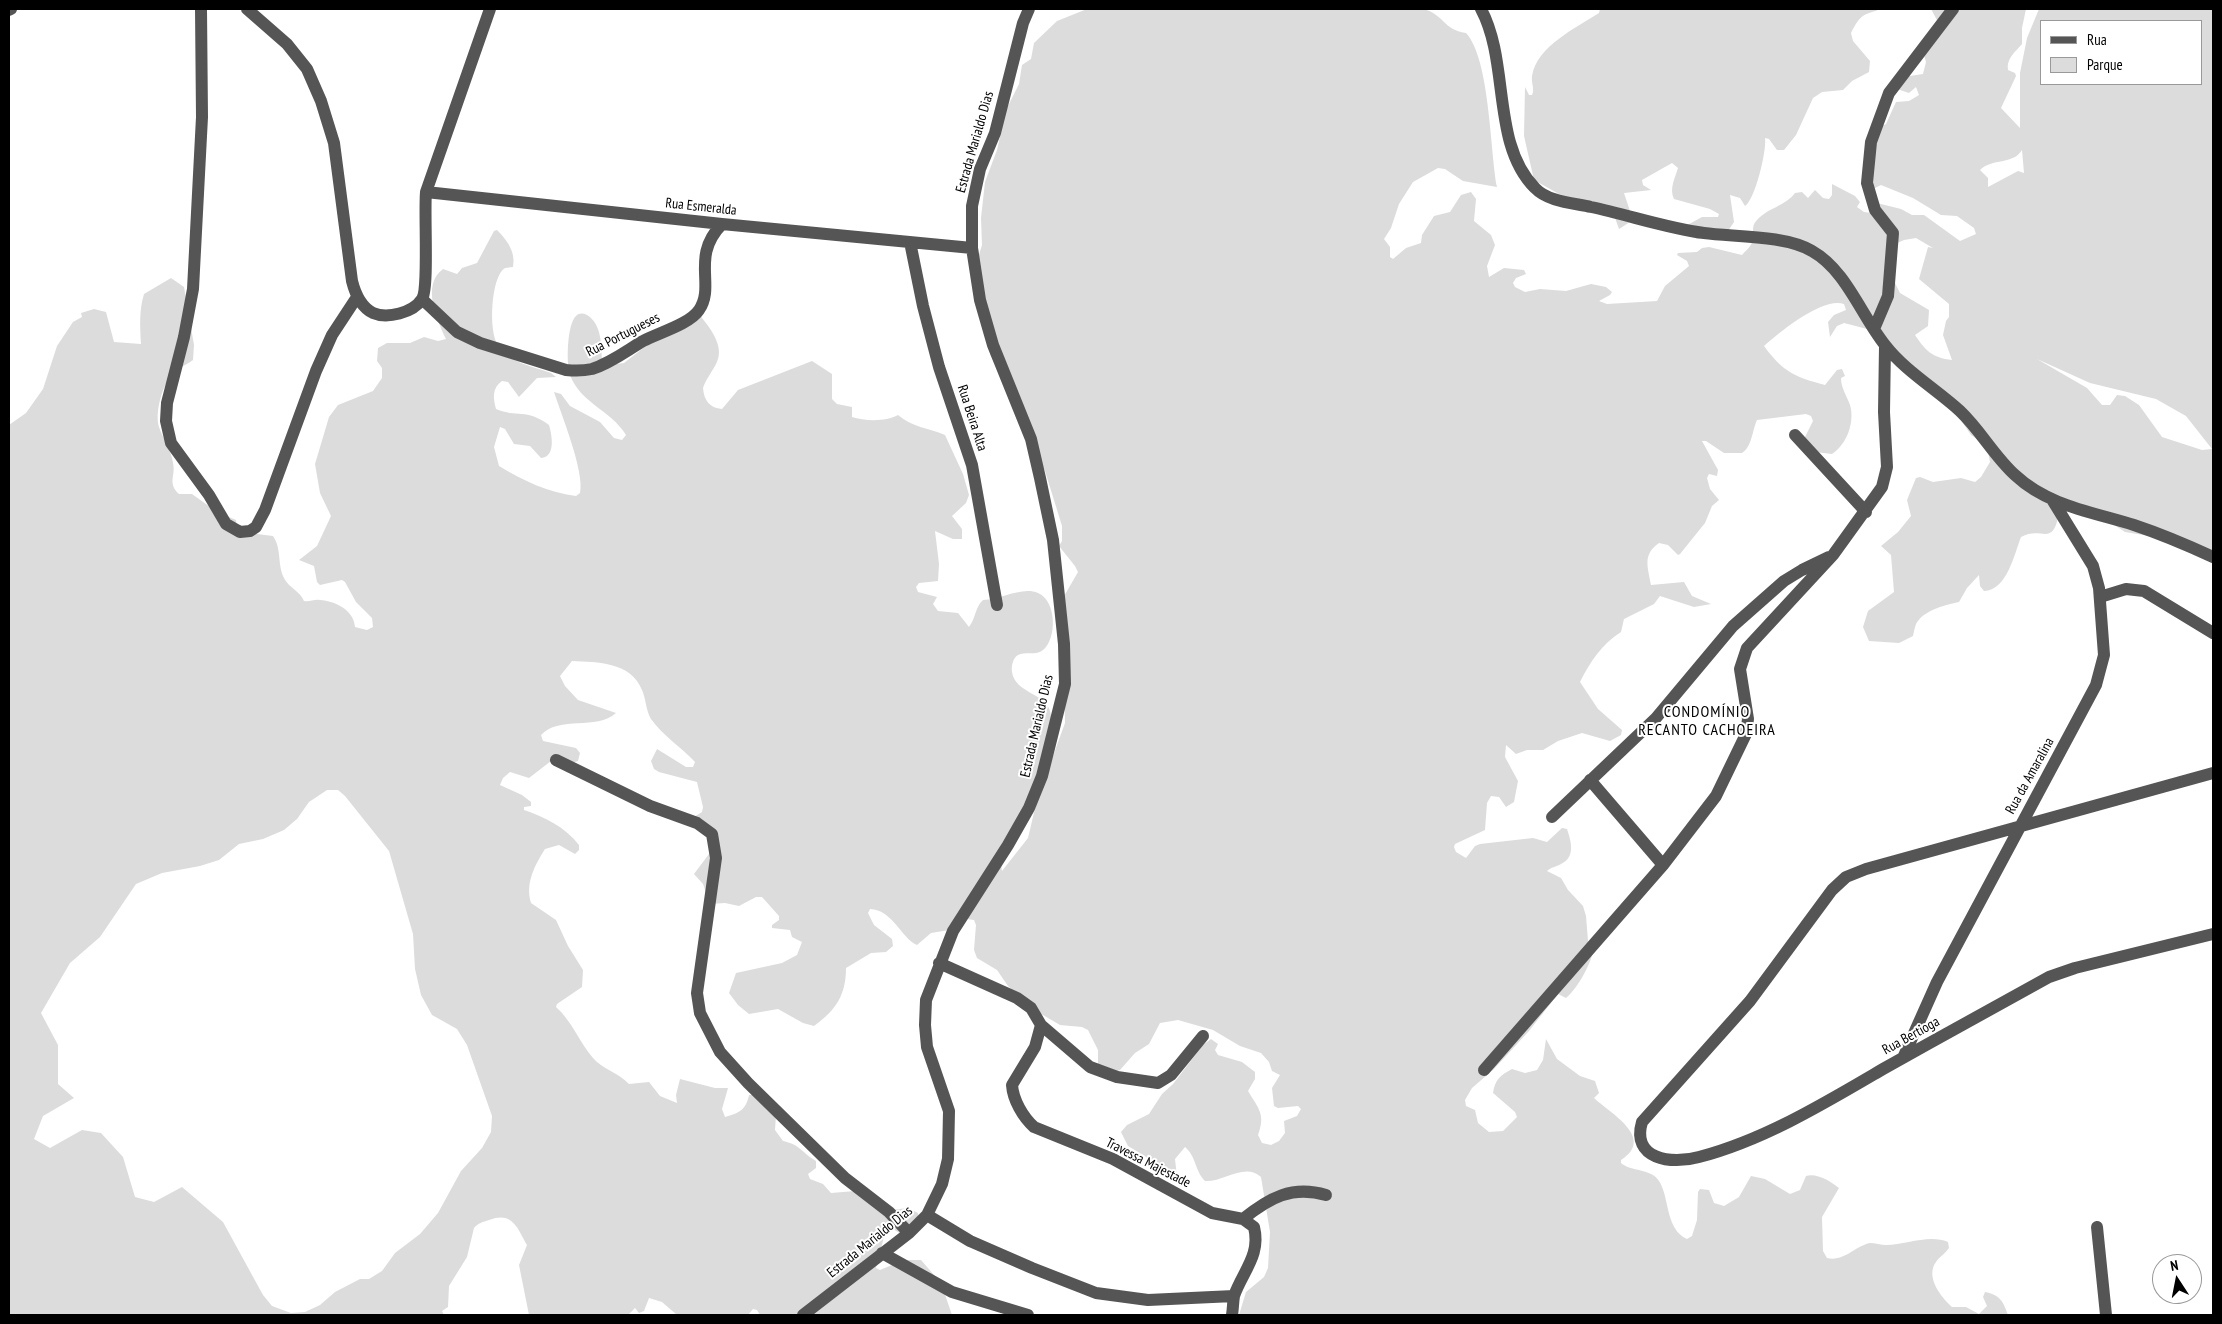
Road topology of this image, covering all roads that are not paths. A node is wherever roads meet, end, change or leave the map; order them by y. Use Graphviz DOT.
graph roads {
  1 [pos="201,9"];
  2 [pos="247,9"];
  3 [pos="490,9"];
  4 [pos="1029,9"];
  5 [pos="1481,9"];
  6 [pos="1953,9"];
  7 [pos="426,192"];
  8 [pos="722,224"];
  9 [pos="910,242"];
  10 [pos="972,248"];
  11 [pos="357,297"];
  12 [pos="422,299"];
  13 [pos="1874,329"];
  14 [pos="1885,346"];
  15 [pos="1796,435"];
  16 [pos="2053,501"];
  17 [pos="1866,512"];
  18 [pos="1833,555"];
  19 [pos="2213,557"];
  20 [pos="2100,597"];
  21 [pos="997,605"];
  22 [pos="2213,633"];
  23 [pos="556,760"];
  24 [pos="2213,773"];
  25 [pos="1590,780"];
  26 [pos="1552,817"];
  27 [pos="2018,828"];
  28 [pos="1663,865"];
  29 [pos="2213,934"];
  30 [pos="939,964"];
  31 [pos="1041,1025"];
  32 [pos="1203,1036"];
  33 [pos="1903,1058"];
  34 [pos="1484,1070"];
  35 [pos="1326,1195"];
  36 [pos="927,1215"];
  37 [pos="1243,1219"];
  38 [pos="2096,1227"];
  39 [pos="909,1233"];
  40 [pos="882,1253"];
  41 [pos="1234,1296"];
  42 [pos="803,1315"];
  43 [pos="1028,1315"];
  44 [pos="1232,1315"];
  45 [pos="2106,1315"];
  1 -- 11 [label="street"];
  2 -- 11 [label="street"];
  3 -- 7 [label="street"];
  4 -- 10 [label="street, Estrada Marialdo Dias"];
  5 -- 13 [label="street"];
  6 -- 13 [label="street"];
  7 -- 8 [label="street, Rua Esmeralda"];
  7 -- 12 [label="street"];
  8 -- 9 [label="street, Rua Esmeralda"];
  8 -- 12 [label="street, Rua Portugueses"];
  9 -- 10 [label="street, Rua Esmeralda"];
  9 -- 21 [label="street, Rua Beira Alta"];
  10 -- 30 [label="street, Estrada Marialdo Dias"];
  11 -- 12 [label="street"];
  13 -- 14 [label="street"];
  14 -- 16 [label="street"];
  14 -- 17 [label="street"];
  15 -- 17 [label="street"];
  16 -- 19 [label="street"];
  16 -- 20 [label="street, Rua da Amaralina"];
  17 -- 18 [label="street"];
  18 -- 25 [label="street"];
  18 -- 28 [label="street"];
  20 -- 22 [label="street"];
  20 -- 27 [label="street, Rua da Amaralina"];
  23 -- 39 [label="street"];
  24 -- 27 [label="street"];
  25 -- 26 [label="street"];
  25 -- 28 [label="street"];
  27 -- 33 [label="street, Rua da Amaralina"];
  27 -- 33 [label="street, Rua Bertioga"];
  28 -- 34 [label="street"];
  29 -- 33 [label="street, Rua Bertioga"];
  30 -- 31 [label="street"];
  30 -- 36 [label="street, Estrada Marialdo Dias"];
  31 -- 32 [label="street"];
  31 -- 37 [label="street, Travessa Majestade"];
  35 -- 37 [label="street"];
  36 -- 39 [label="street, Estrada Marialdo Dias"];
  36 -- 41 [label="street"];
  37 -- 41 [label="street"];
  38 -- 45 [label="street"];
  39 -- 40 [label="street, Estrada Marialdo Dias"];
  40 -- 42 [label="street, Estrada Marialdo Dias"];
  40 -- 43 [label="street"];
  41 -- 44 [label="street"];
}
